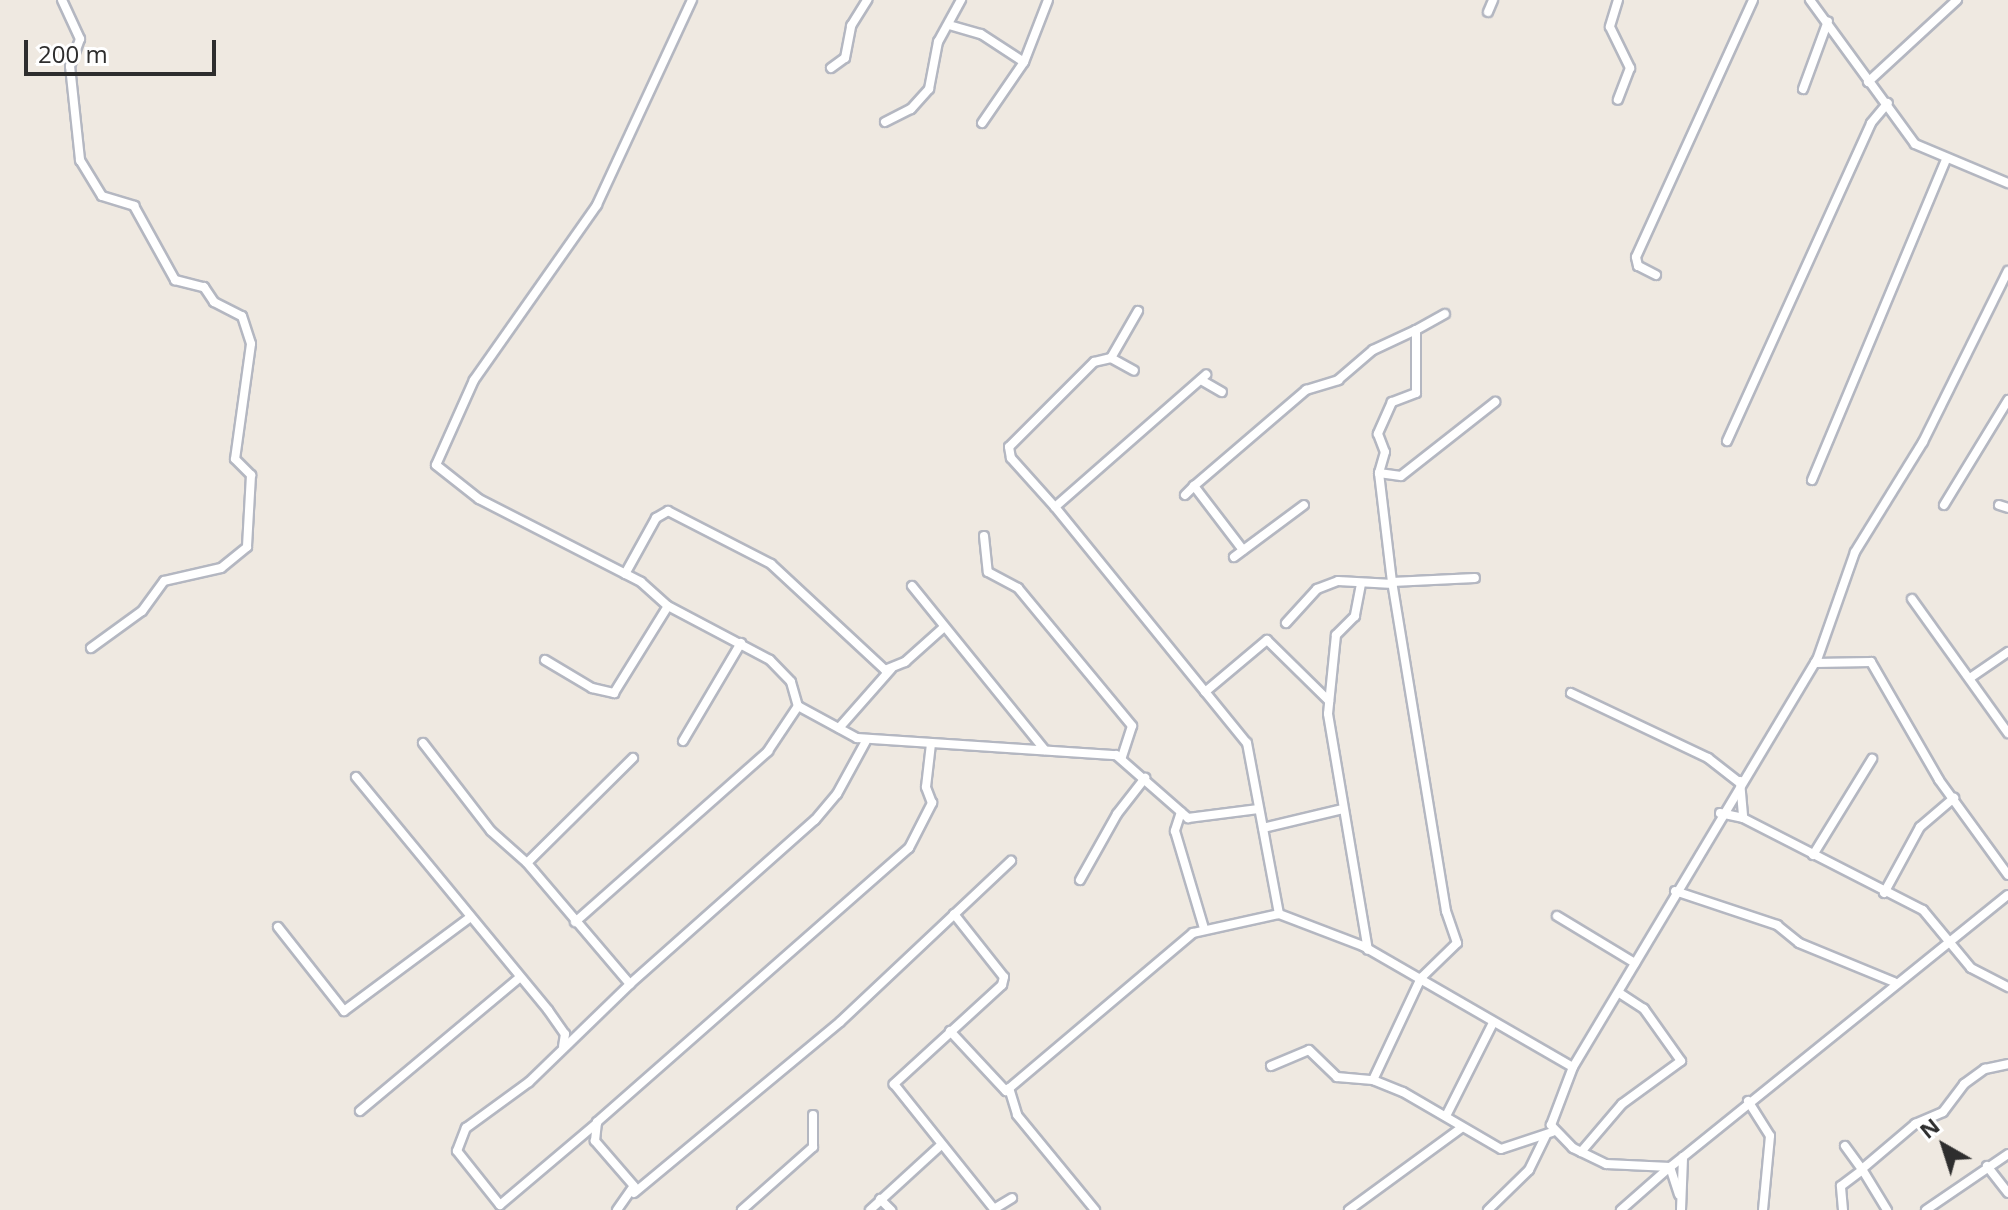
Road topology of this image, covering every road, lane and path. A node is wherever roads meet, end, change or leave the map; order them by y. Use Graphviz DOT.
graph roads {
  1 [pos="62,0"];
  2 [pos="692,0"];
  3 [pos="867,0"];
  4 [pos="1048,0"];
  5 [pos="1493,0"];
  6 [pos="1618,0"];
  7 [pos="1753,0"];
  8 [pos="1810,0"];
  9 [pos="1957,0"];
  10 [pos="959,1"];
  11 [pos="1488,12"];
  12 [pos="1828,21"];
  13 [pos="949,25"];
  14 [pos="1024,62"];
  15 [pos="831,68"];
  16 [pos="1868,82"];
  17 [pos="1803,89"];
  18 [pos="1618,100"];
  19 [pos="1888,103"];
  20 [pos="885,122"];
  21 [pos="982,123"];
  22 [pos="1947,158"];
  23 [pos="2008,183"];
  24 [pos="2008,271"];
  25 [pos="1656,275"];
  26 [pos="1138,311"];
  27 [pos="1445,314"];
  28 [pos="1416,330"];
  29 [pos="1111,358"];
  30 [pos="1134,371"];
  31 [pos="1222,392"];
  32 [pos="2008,400"];
  33 [pos="1495,402"];
  34 [pos="1727,441"];
  35 [pos="1379,473"];
  36 [pos="1812,480"];
  37 [pos="1194,486"];
  38 [pos="1185,495"];
  39 [pos="1304,505"];
  40 [pos="1944,505"];
  41 [pos="1055,507"];
  42 [pos="984,536"];
  43 [pos="1243,550"];
  44 [pos="1234,557"];
  45 [pos="625,574"];
  46 [pos="1475,578"];
  47 [pos="1393,583"];
  48 [pos="1361,584"];
  49 [pos="912,586"];
  50 [pos="1912,599"];
  51 [pos="668,606"];
  52 [pos="1286,623"];
  53 [pos="943,628"];
  54 [pos="741,643"];
  55 [pos="91,648"];
  56 [pos="2008,652"];
  57 [pos="545,660"];
  58 [pos="1815,663"];
  59 [pos="891,669"];
  60 [pos="1970,678"];
  61 [pos="1205,692"];
  62 [pos="1571,693"];
  63 [pos="1329,701"];
  64 [pos="798,706"];
  65 [pos="839,728"];
  66 [pos="2008,733"];
  67 [pos="683,741"];
  68 [pos="866,741"];
  69 [pos="423,743"];
  70 [pos="931,744"];
  71 [pos="1045,750"];
  72 [pos="1122,757"];
  73 [pos="633,758"];
  74 [pos="1872,759"];
  75 [pos="356,777"];
  76 [pos="1145,778"];
  77 [pos="1739,781"];
  78 [pos="1954,798"];
  79 [pos="1258,809"];
  80 [pos="1343,809"];
  81 [pos="1181,812"];
  82 [pos="1720,813"];
  83 [pos="1743,818"];
  84 [pos="1263,828"];
  85 [pos="1813,855"];
  86 [pos="1011,861"];
  87 [pos="527,863"];
  88 [pos="2008,875"];
  89 [pos="1080,880"];
  90 [pos="1675,891"];
  91 [pos="1884,893"];
  92 [pos="2008,895"];
  93 [pos="954,914"];
  94 [pos="1279,914"];
  95 [pos="1557,916"];
  96 [pos="469,918"];
  97 [pos="575,922"];
  98 [pos="278,927"];
  99 [pos="1204,928"];
  100 [pos="1953,940"];
  101 [pos="1368,950"];
  102 [pos="1635,963"];
  103 [pos="1421,978"];
  104 [pos="518,979"];
  105 [pos="1894,982"];
  106 [pos="630,984"];
  107 [pos="2008,987"];
  108 [pos="1619,993"];
  109 [pos="1493,1023"];
  110 [pos="950,1031"];
  111 [pos="563,1047"];
  112 [pos="2008,1064"];
  113 [pos="1271,1066"];
  114 [pos="1573,1067"];
  115 [pos="1373,1080"];
  116 [pos="1009,1088"];
  117 [pos="1748,1101"];
  118 [pos="360,1111"];
  119 [pos="813,1115"];
  120 [pos="1446,1116"];
  121 [pos="597,1122"];
  122 [pos="1461,1128"];
  123 [pos="1549,1134"];
  124 [pos="941,1145"];
  125 [pos="1845,1146"];
  126 [pos="1581,1152"];
  127 [pos="2008,1154"];
  128 [pos="1683,1157"];
  129 [pos="1987,1166"];
  130 [pos="1670,1167"];
  131 [pos="1861,1170"];
  132 [pos="634,1193"];
  133 [pos="2008,1193"];
  134 [pos="1012,1198"];
  135 [pos="880,1199"];
  136 [pos="1680,1200"];
  137 [pos="617,1210"];
  138 [pos="742,1210"];
  139 [pos="870,1210"];
  140 [pos="891,1210"];
  141 [pos="995,1210"];
  142 [pos="1095,1210"];
  143 [pos="1349,1210"];
  144 [pos="1488,1210"];
  145 [pos="1621,1210"];
  146 [pos="1681,1210"];
  147 [pos="1763,1210"];
  148 [pos="1843,1210"];
  149 [pos="1887,1210"];
  150 [pos="1927,1210"];
  1 -- 55 [label="street"];
  2 -- 45 [label="street"];
  3 -- 15 [label="street"];
  4 -- 14 [label="street"];
  5 -- 11 [label="street"];
  6 -- 18 [label="street"];
  7 -- 25 [label="street"];
  8 -- 12 [label="street"];
  9 -- 16 [label="street"];
  10 -- 13 [label="street"];
  12 -- 16 [label="street"];
  12 -- 17 [label="street"];
  13 -- 14 [label="street"];
  13 -- 20 [label="street"];
  14 -- 21 [label="street"];
  16 -- 19 [label="street"];
  19 -- 22 [label="street"];
  19 -- 34 [label="street"];
  22 -- 23 [label="street"];
  22 -- 36 [label="street"];
  24 -- 58 [label="street"];
  26 -- 29 [label="street"];
  27 -- 28 [label="street"];
  28 -- 35 [label="street"];
  28 -- 37 [label="street"];
  29 -- 30 [label="street"];
  29 -- 41 [label="street"];
  31 -- 41 [label="street"];
  32 -- 40 [label="street"];
  33 -- 35 [label="street"];
  35 -- 47 [label="street"];
  37 -- 38 [label="street"];
  37 -- 43 [label="street"];
  39 -- 43 [label="street"];
  41 -- 61 [label="street"];
  42 -- 72 [label="street"];
  43 -- 44 [label="street"];
  45 -- 51 [label="street"];
  45 -- 59 [label="street"];
  46 -- 47 [label="street"];
  47 -- 48 [label="street"];
  47 -- 103 [label="street"];
  48 -- 52 [label="street"];
  48 -- 63 [label="street"];
  49 -- 53 [label="street"];
  50 -- 60 [label="street"];
  51 -- 54 [label="street"];
  51 -- 57 [label="street"];
  53 -- 59 [label="street"];
  53 -- 71 [label="street"];
  54 -- 64 [label="street"];
  54 -- 67 [label="street"];
  56 -- 60 [label="street"];
  58 -- 77 [label="street"];
  58 -- 78 [label="street"];
  59 -- 65 [label="street"];
  60 -- 66 [label="street"];
  61 -- 63 [label="street"];
  61 -- 79 [label="street"];
  62 -- 77 [label="street"];
  63 -- 80 [label="street"];
  64 -- 65 [label="street"];
  64 -- 97 [label="street"];
  65 -- 68 [label="street"];
  68 -- 70 [label="street"];
  68 -- 106 [label="street"];
  69 -- 87 [label="street"];
  70 -- 71 [label="street"];
  70 -- 121 [label="street"];
  71 -- 72 [label="street"];
  72 -- 76 [label="street"];
  73 -- 87 [label="street"];
  74 -- 85 [label="street"];
  75 -- 96 [label="street"];
  76 -- 81 [label="street"];
  76 -- 89 [label="street"];
  77 -- 82 [label="street"];
  77 -- 83 [label="street"];
  78 -- 88 [label="street"];
  78 -- 91 [label="street"];
  79 -- 81 [label="street"];
  79 -- 84 [label="street"];
  80 -- 84 [label="street"];
  80 -- 101 [label="street"];
  81 -- 99 [label="street"];
  82 -- 83 [label="street"];
  82 -- 90 [label="street"];
  83 -- 85 [label="street"];
  84 -- 94 [label="street"];
  85 -- 91 [label="street"];
  86 -- 93 [label="street"];
  87 -- 97 [label="street"];
  90 -- 102 [label="street"];
  90 -- 105 [label="street"];
  91 -- 100 [label="street"];
  92 -- 100 [label="street"];
  93 -- 110 [label="street"];
  93 -- 132 [label="street"];
  94 -- 99 [label="street"];
  94 -- 101 [label="street"];
  95 -- 102 [label="street"];
  96 -- 98 [label="street"];
  96 -- 104 [label="street"];
  97 -- 106 [label="street"];
  99 -- 116 [label="street"];
  100 -- 105 [label="street"];
  100 -- 107 [label="street"];
  101 -- 103 [label="street"];
  102 -- 108 [label="street"];
  103 -- 109 [label="street"];
  103 -- 115 [label="street"];
  104 -- 111 [label="street"];
  104 -- 118 [label="street"];
  105 -- 117 [label="street"];
  106 -- 111 [label="street"];
  108 -- 114 [label="street"];
  108 -- 126 [label="street"];
  109 -- 114 [label="street"];
  109 -- 120 [label="street"];
  110 -- 116 [label="street"];
  110 -- 124 [label="street"];
  111 -- 121 [label="street"];
  112 -- 131 [label="street"];
  113 -- 115 [label="street"];
  114 -- 123 [label="street"];
  115 -- 120 [label="street"];
  116 -- 142 [label="street"];
  117 -- 128 [label="street"];
  117 -- 147 [label="street"];
  119 -- 138 [label="street"];
  120 -- 122 [label="street"];
  121 -- 132 [label="street"];
  122 -- 123 [label="street"];
  122 -- 143 [label="street"];
  123 -- 126 [label="street"];
  123 -- 144 [label="street"];
  124 -- 135 [label="street"];
  124 -- 141 [label="street"];
  125 -- 131 [label="street"];
  126 -- 130 [label="street"];
  127 -- 129 [label="street"];
  128 -- 130 [label="street"];
  128 -- 136 [label="street"];
  129 -- 133 [label="street"];
  129 -- 150 [label="street"];
  130 -- 136 [label="street"];
  130 -- 145 [label="street"];
  131 -- 148 [label="street"];
  131 -- 149 [label="street"];
  132 -- 137 [label="street"];
  134 -- 141 [label="street"];
  135 -- 139 [label="street"];
  135 -- 140 [label="street"];
  136 -- 146 [label="street"];
}
